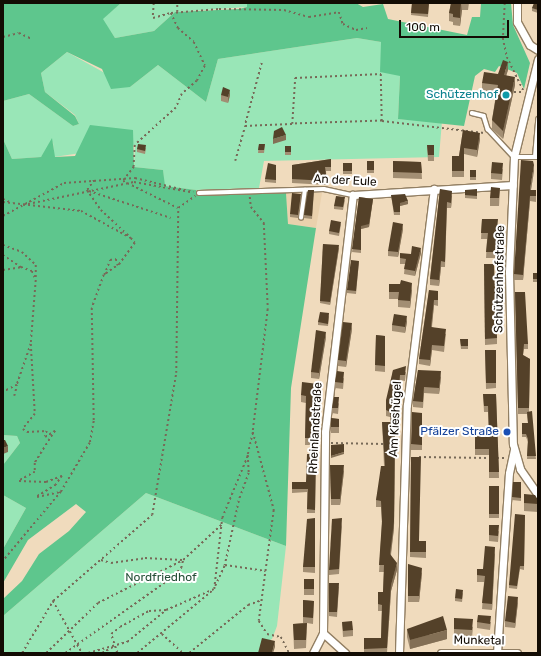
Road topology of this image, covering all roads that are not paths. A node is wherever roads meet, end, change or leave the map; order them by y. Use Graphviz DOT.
graph roads {
  1 [pos="517,3"];
  2 [pos="538,50"];
  3 [pos="538,59"];
  4 [pos="472,113"];
  5 [pos="538,119"];
  6 [pos="514,157"];
  7 [pos="537,157"];
  8 [pos="513,185"];
  9 [pos="434,188"];
  10 [pos="305,190"];
  11 [pos="199,193"];
  12 [pos="353,194"];
  13 [pos="301,218"];
  14 [pos="514,450"];
  15 [pos="538,495"];
  16 [pos="324,634"];
  17 [pos="498,652"];
  18 [pos="313,653"];
  19 [pos="345,653"];
  20 [pos="399,653"];
  21 [pos="441,653"];
  22 [pos="517,653"];
  1 -- 2 [label="street"];
  3 -- 6 [label="street, Schützenhofstraße"];
  4 -- 6 [label="lane"];
  5 -- 7 [label="lane"];
  6 -- 7 [label="lane"];
  6 -- 8 [label="street, Schützenhofstraße"];
  8 -- 9 [label="street, An der Eule"];
  8 -- 14 [label="street, Schützenhofstraße"];
  9 -- 12 [label="street, An der Eule"];
  9 -- 20 [label="street, Am Kieshügel"];
  10 -- 11 [label="lane, An der Eule"];
  10 -- 12 [label="lane, An der Eule"];
  10 -- 13 [label="lane"];
  12 -- 16 [label="street, Rheinlandstraße"];
  14 -- 15 [label="street, Schützenhofstraße"];
  14 -- 17 [label="street"];
  16 -- 18 [label="street"];
  16 -- 19 [label="street"];
  17 -- 21 [label="street, Munketal"];
  17 -- 22 [label="street, Munketal"];
}
